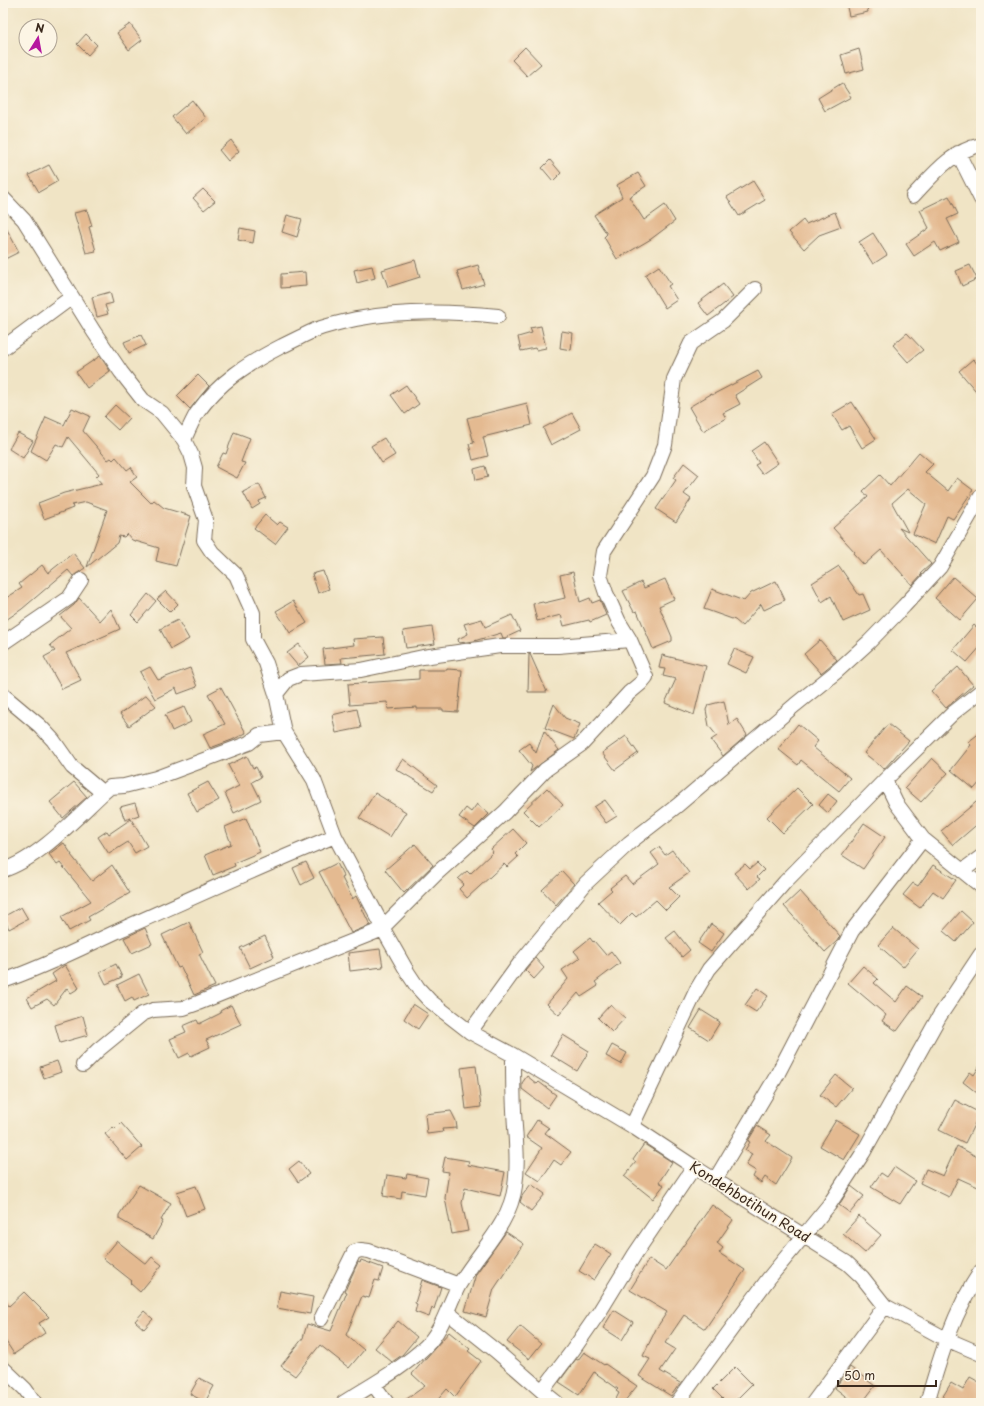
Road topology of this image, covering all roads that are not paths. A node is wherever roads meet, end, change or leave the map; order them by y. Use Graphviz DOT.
graph roads {
  1 [pos="981,145"];
  2 [pos="958,153"];
  3 [pos="913,196"];
  4 [pos="3,198"];
  5 [pos="981,199"];
  6 [pos="755,289"];
  7 [pos="72,297"];
  8 [pos="498,316"];
  9 [pos="3,348"];
  10 [pos="184,440"];
  11 [pos="981,496"];
  12 [pos="81,580"];
  13 [pos="630,640"];
  14 [pos="3,643"];
  15 [pos="981,690"];
  16 [pos="276,694"];
  17 [pos="3,695"];
  18 [pos="284,732"];
  19 [pos="885,780"];
  20 [pos="103,793"];
  21 [pos="335,836"];
  22 [pos="922,838"];
  23 [pos="981,857"];
  24 [pos="3,870"];
  25 [pos="962,871"];
  26 [pos="981,886"];
  27 [pos="383,928"];
  28 [pos="981,954"];
  29 [pos="3,981"];
  30 [pos="470,1032"];
  31 [pos="513,1055"];
  32 [pos="83,1065"];
  33 [pos="632,1126"];
  34 [pos="694,1167"];
  35 [pos="715,1180"];
  36 [pos="804,1236"];
  37 [pos="981,1271"];
  38 [pos="459,1285"];
  39 [pos="885,1306"];
  40 [pos="447,1312"];
  41 [pos="321,1319"];
  42 [pos="946,1339"];
  43 [pos="981,1354"];
  44 [pos="3,1368"];
  45 [pos="374,1385"];
  46 [pos="542,1391"];
  47 [pos="35,1403"];
  48 [pos="343,1403"];
  49 [pos="387,1403"];
  50 [pos="558,1403"];
  51 [pos="677,1403"];
  52 [pos="813,1403"];
  53 [pos="927,1403"];
  1 -- 2 [label="street"];
  2 -- 3 [label="street"];
  2 -- 5 [label="street"];
  4 -- 7 [label="street"];
  6 -- 13 [label="street"];
  7 -- 9 [label="street"];
  7 -- 10 [label="street"];
  8 -- 10 [label="street"];
  10 -- 16 [label="street"];
  11 -- 30 [label="street"];
  12 -- 14 [label="street"];
  13 -- 16 [label="street"];
  13 -- 27 [label="street"];
  15 -- 19 [label="street"];
  16 -- 18 [label="street"];
  17 -- 20 [label="street"];
  18 -- 20 [label="street"];
  18 -- 21 [label="street, Kondehbotihun Road"];
  19 -- 22 [label="street"];
  19 -- 33 [label="street"];
  20 -- 24 [label="street"];
  21 -- 27 [label="street, Kondehbotihun Road"];
  21 -- 29 [label="street"];
  22 -- 25 [label="street"];
  22 -- 35 [label="street"];
  23 -- 25 [label="street"];
  25 -- 26 [label="street"];
  27 -- 30 [label="street, Kondehbotihun Road"];
  27 -- 32 [label="street"];
  28 -- 36 [label="street"];
  30 -- 31 [label="street, Kondehbotihun Road"];
  31 -- 33 [label="street, Kondehbotihun Road"];
  31 -- 38 [label="street"];
  33 -- 34 [label="street, Kondehbotihun Road"];
  34 -- 35 [label="street, Kondehbotihun Road"];
  34 -- 46 [label="street"];
  35 -- 36 [label="street, Kondehbotihun Road"];
  36 -- 39 [label="street, Kondehbotihun Road"];
  36 -- 51 [label="street"];
  37 -- 42 [label="street"];
  38 -- 40 [label="street"];
  38 -- 41 [label="street"];
  39 -- 42 [label="street, Kondehbotihun Road"];
  39 -- 52 [label="street"];
  40 -- 45 [label="street"];
  40 -- 46 [label="street"];
  42 -- 43 [label="street, Kondehbotihun Road"];
  42 -- 53 [label="street"];
  44 -- 47 [label="street"];
  45 -- 48 [label="street"];
  45 -- 49 [label="street"];
  46 -- 50 [label="street"];
}
